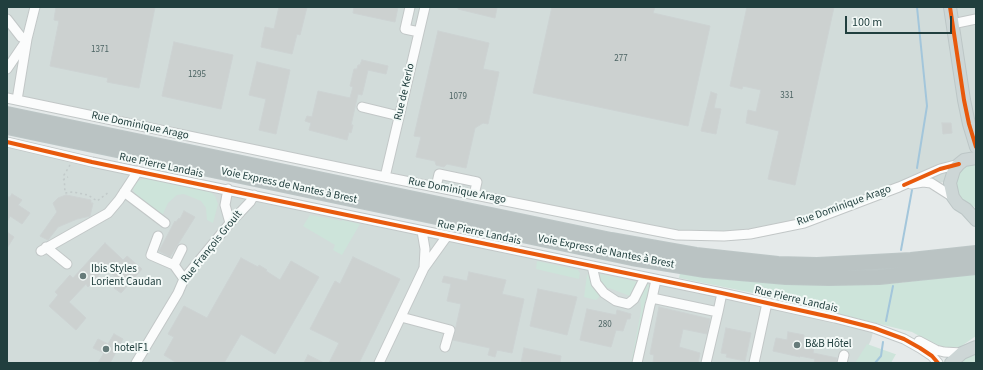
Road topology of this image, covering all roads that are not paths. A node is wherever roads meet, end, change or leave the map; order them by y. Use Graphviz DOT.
graph roads {
  1 [pos="35,7"];
  2 [pos="410,7"];
  3 [pos="425,7"];
  4 [pos="950,7"];
  5 [pos="7,19"];
  6 [pos="976,19"];
  7 [pos="952,24"];
  8 [pos="419,32"];
  9 [pos="27,39"];
  10 [pos="7,69"];
  11 [pos="7,98"];
  12 [pos="17,100"];
  13 [pos="964,100"];
  14 [pos="362,107"];
  15 [pos="7,114"];
  16 [pos="399,116"];
  17 [pos="7,127"];
  18 [pos="7,142"];
  19 [pos="976,147"];
  20 [pos="976,158"];
  21 [pos="961,162"];
  22 [pos="138,171"];
  23 [pos="385,177"];
  24 [pos="922,179"];
  25 [pos="436,187"];
  26 [pos="228,189"];
  27 [pos="124,192"];
  28 [pos="474,194"];
  29 [pos="254,195"];
  30 [pos="953,197"];
  31 [pos="971,210"];
  32 [pos="976,220"];
  33 [pos="165,223"];
  34 [pos="230,223"];
  35 [pos="422,231"];
  36 [pos="158,236"];
  37 [pos="447,236"];
  38 [pos="182,249"];
  39 [pos="976,253"];
  40 [pos="67,264"];
  41 [pos="174,265"];
  42 [pos="592,266"];
  43 [pos="976,267"];
  44 [pos="424,268"];
  45 [pos="645,277"];
  46 [pos="184,279"];
  47 [pos="656,280"];
  48 [pos="722,293"];
  49 [pos="652,298"];
  50 [pos="767,303"];
  51 [pos="718,312"];
  52 [pos="401,317"];
  53 [pos="874,328"];
  54 [pos="445,347"];
  55 [pos="971,348"];
  56 [pos="136,363"];
  57 [pos="379,363"];
  58 [pos="637,363"];
  59 [pos="706,363"];
  60 [pos="754,363"];
  61 [pos="938,363"];
  62 [pos="951,363"];
  1 -- 9 [label="street"];
  2 -- 8 [label="street"];
  3 -- 8 [label="street, Rue de Kerlo"];
  4 -- 7 [label="main road"];
  5 -- 9 [label="street"];
  6 -- 7 [label="street"];
  7 -- 13 [label="main road"];
  8 -- 16 [label="street, Rue de Kerlo"];
  9 -- 10 [label="street"];
  9 -- 12 [label="street"];
  11 -- 12 [label="street, Rue Dominique Arago"];
  12 -- 23 [label="street, Rue Dominique Arago"];
  13 -- 19 [label="main road"];
  13 -- 21 [label="main road"];
  14 -- 16 [label="street"];
  15 -- 39 [label="highway, Voie Express de Nantes à Brest"];
  16 -- 23 [label="street, Rue de Kerlo"];
  17 -- 43 [label="highway, Voie Express de Nantes à Brest"];
  18 -- 22 [label="street, Rue Pierre Landais"];
  20 -- 21 [label="main road"];
  21 -- 24 [label="street, Rue Dominique Arago"];
  21 -- 30 [label="main road"];
  22 -- 26 [label="street, Rue Pierre Landais"];
  22 -- 27 [label="street"];
  23 -- 25 [label="street, Rue Dominique Arago"];
  24 -- 28 [label="street, Rue Dominique Arago"];
  24 -- 30 [label="street"];
  25 -- 28 [label="street, Rue Dominique Arago"];
  25 -- 28 [label="street"];
  26 -- 29 [label="street, Rue Pierre Landais"];
  26 -- 34 [label="street"];
  27 -- 33 [label="street"];
  27 -- 40 [label="street"];
  29 -- 34 [label="street, Rue François Groult"];
  29 -- 35 [label="street, Rue Pierre Landais"];
  30 -- 31 [label="main road"];
  31 -- 32 [label="main road"];
  34 -- 46 [label="street, Rue François Groult"];
  35 -- 37 [label="street, Rue Pierre Landais"];
  35 -- 44 [label="street"];
  36 -- 41 [label="street"];
  37 -- 42 [label="street, Rue Pierre Landais"];
  37 -- 44 [label="street"];
  38 -- 41 [label="street"];
  41 -- 46 [label="street"];
  42 -- 45 [label="street, Rue Pierre Landais"];
  42 -- 45 [label="street"];
  44 -- 52 [label="street"];
  45 -- 47 [label="street, Rue Pierre Landais"];
  46 -- 56 [label="street, Rue François Groult"];
  47 -- 48 [label="street, Rue Pierre Landais"];
  47 -- 49 [label="street"];
  48 -- 50 [label="street, Rue Pierre Landais"];
  48 -- 51 [label="street"];
  49 -- 51 [label="street"];
  49 -- 58 [label="street"];
  50 -- 53 [label="street, Rue Pierre Landais"];
  50 -- 60 [label="street, Rue Pierre Landais"];
  51 -- 59 [label="street"];
  52 -- 54 [label="street"];
  52 -- 57 [label="street"];
  53 -- 55 [label="street, Rue Pierre Landais"];
  53 -- 61 [label="street, Rue Pierre Landais"];
  55 -- 62 [label="main road"];
}
